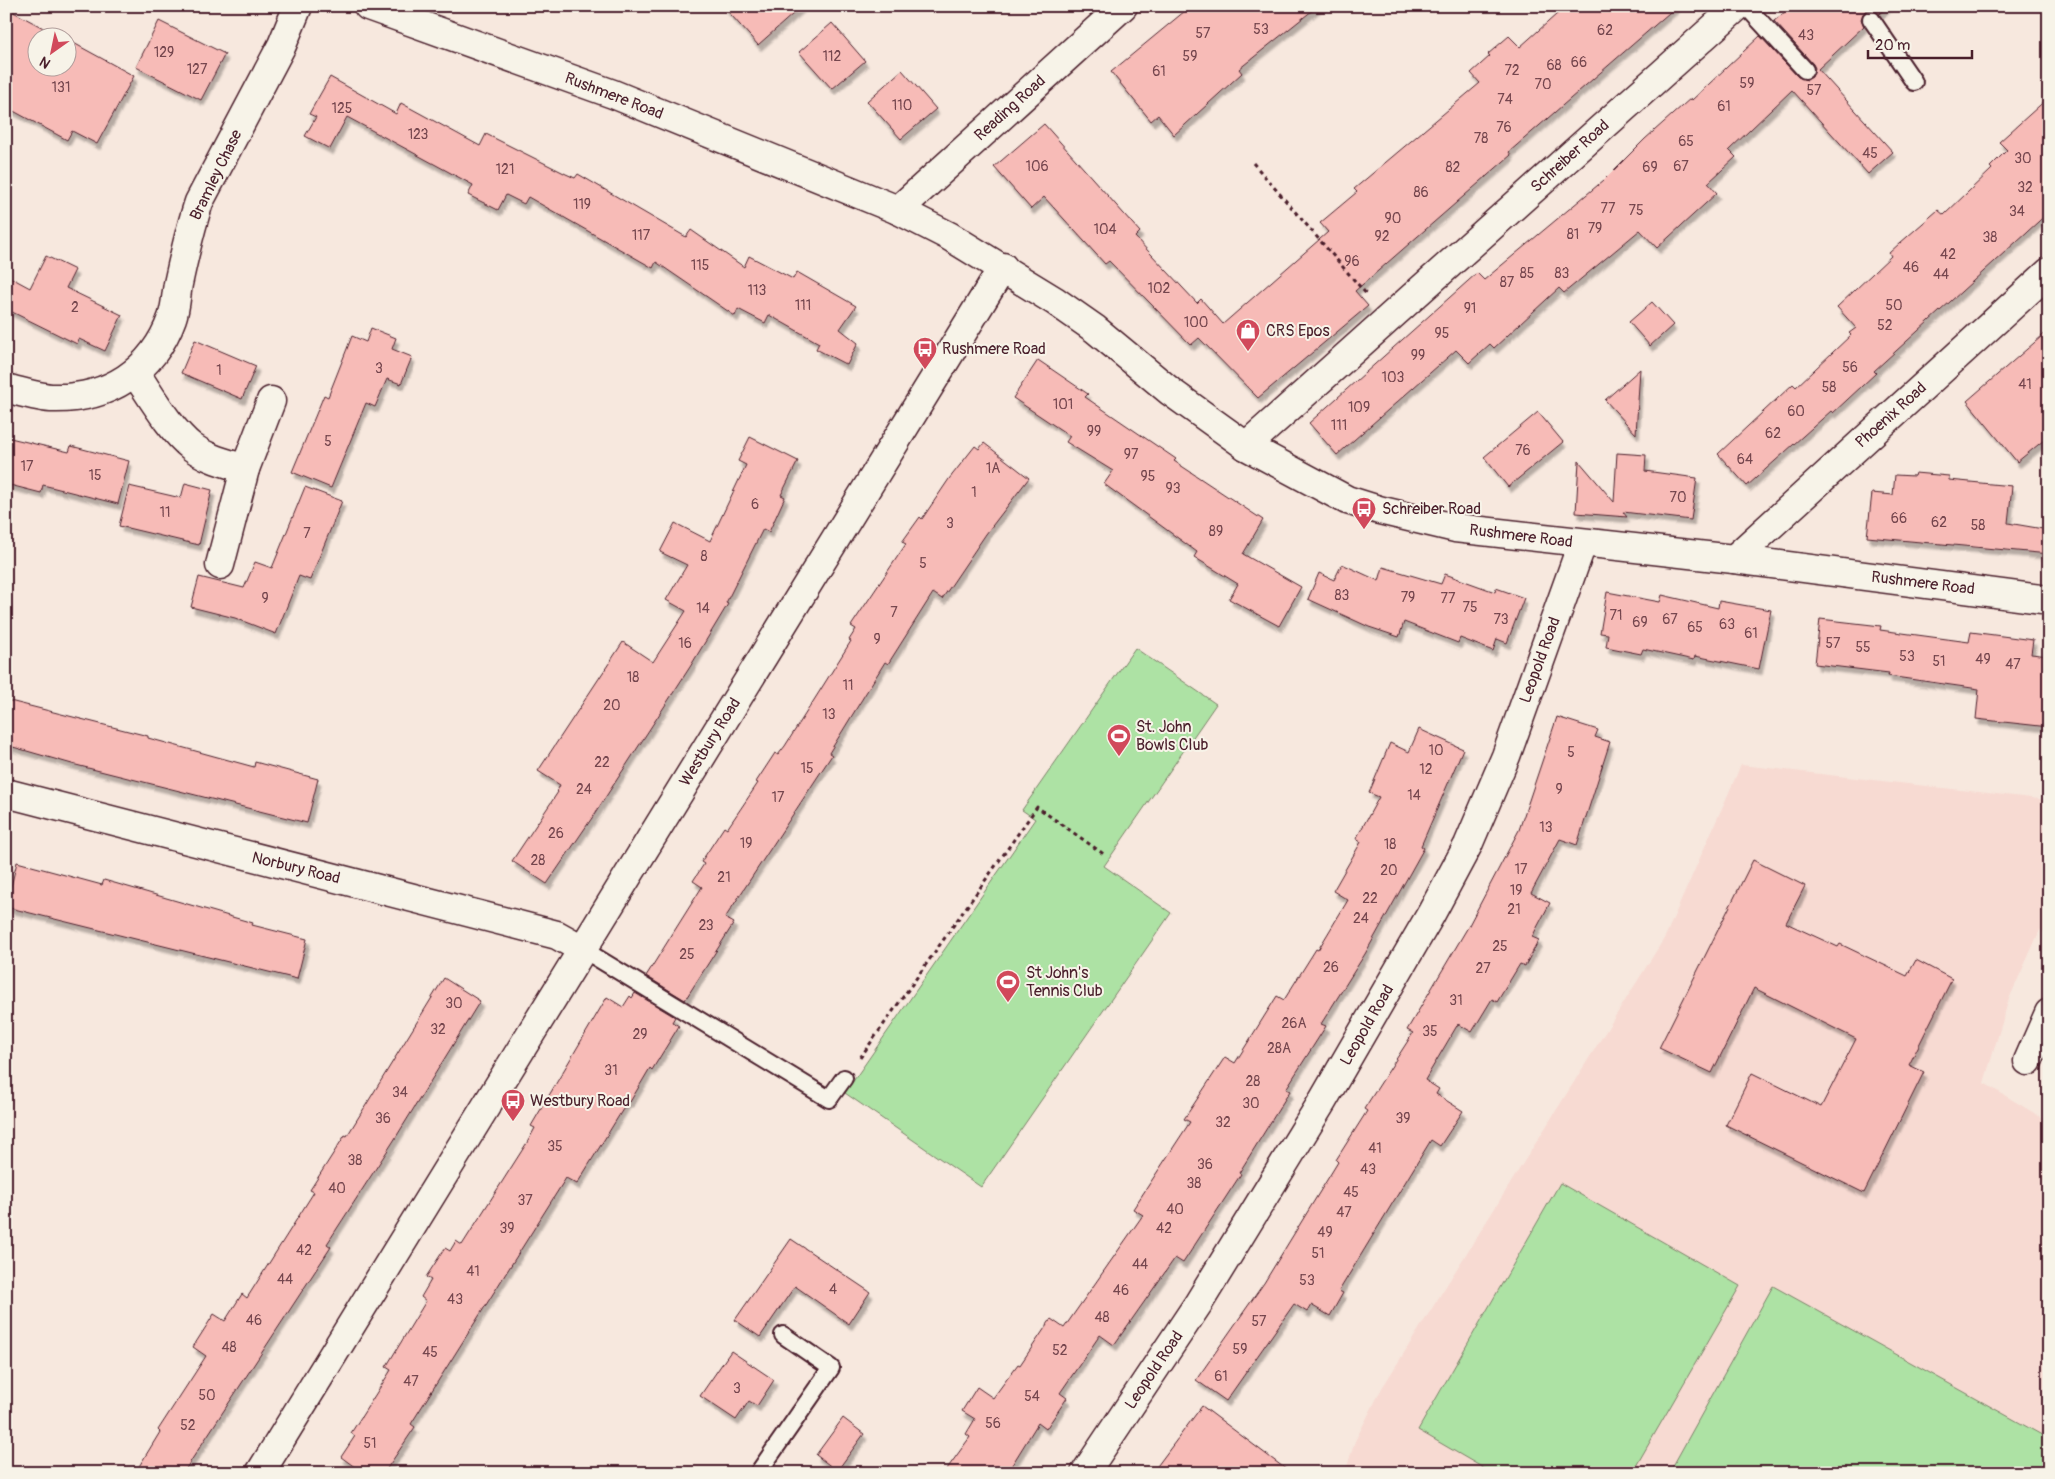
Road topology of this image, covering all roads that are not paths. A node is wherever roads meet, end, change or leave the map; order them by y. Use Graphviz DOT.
graph roads {
  1 [pos="298,6"];
  2 [pos="368,6"];
  3 [pos="1123,6"];
  4 [pos="1738,6"];
  5 [pos="1746,6"];
  6 [pos="1871,19"];
  7 [pos="1806,70"];
  8 [pos="1914,82"];
  9 [pos="898,210"];
  10 [pos="1003,267"];
  11 [pos="2049,272"];
  12 [pos="136,374"];
  13 [pos="6,388"];
  14 [pos="271,401"];
  15 [pos="1246,446"];
  16 [pos="245,469"];
  17 [pos="1582,544"];
  18 [pos="1734,559"];
  19 [pos="220,565"];
  20 [pos="2049,600"];
  21 [pos="6,793"];
  22 [pos="584,950"];
  23 [pos="2049,1013"];
  24 [pos="2028,1061"];
  25 [pos="844,1078"];
  26 [pos="783,1335"];
  27 [pos="260,1473"];
  28 [pos="758,1473"];
  29 [pos="1084,1473"];
  1 -- 12 [label="street, Bramley Chase"];
  2 -- 9 [label="street, Rushmere Road"];
  3 -- 9 [label="street, Reading Road"];
  4 -- 15 [label="street, Schreiber Road"];
  5 -- 7 [label="lane"];
  6 -- 8 [label="lane"];
  9 -- 10 [label="street, Rushmere Road"];
  10 -- 15 [label="street, Rushmere Road"];
  10 -- 22 [label="street, Westbury Road"];
  11 -- 18 [label="street, Phoenix Road"];
  12 -- 13 [label="street, Bramley Chase"];
  12 -- 16 [label="street"];
  14 -- 16 [label="street"];
  15 -- 17 [label="street, Rushmere Road"];
  16 -- 19 [label="street"];
  17 -- 18 [label="street, Rushmere Road"];
  17 -- 29 [label="street, Leopold Road"];
  18 -- 20 [label="street, Rushmere Road"];
  21 -- 22 [label="street, Norbury Road"];
  22 -- 25 [label="lane"];
  22 -- 27 [label="street, Westbury Road"];
  23 -- 24 [label="street"];
  26 -- 28 [label="lane"];
}
